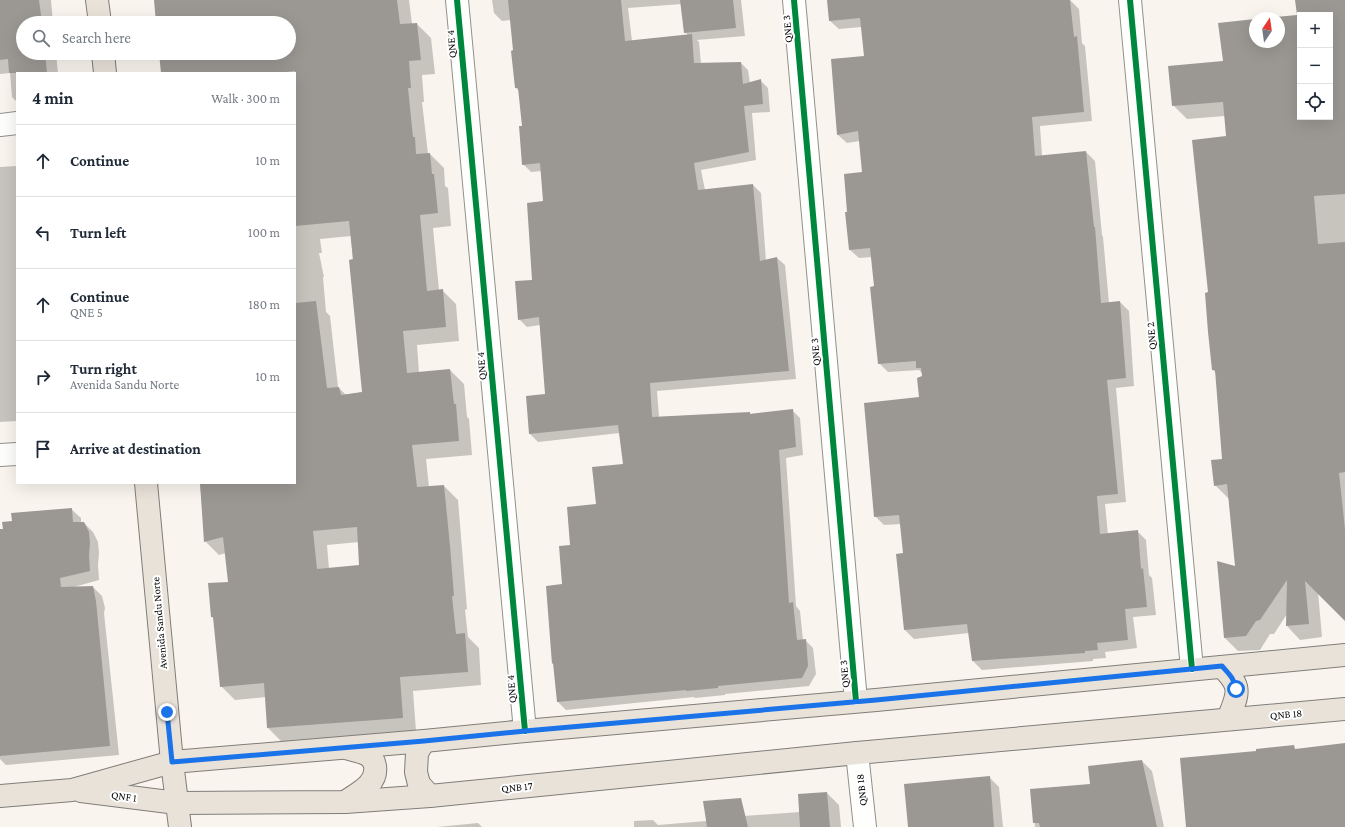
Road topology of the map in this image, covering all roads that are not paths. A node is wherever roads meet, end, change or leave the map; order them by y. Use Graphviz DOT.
graph roads {
  1 [pos="97,0"];
  2 [pos="457,0"];
  3 [pos="794,0"];
  4 [pos="1130,0"];
  5 [pos="99,16"];
  6 [pos="104,60"];
  7 [pos="105,72"];
  8 [pos="16,123"];
  9 [pos="0,125"];
  10 [pos="16,454"];
  11 [pos="0,455"];
  12 [pos="146,484"];
  13 [pos="1345,655"];
  14 [pos="1222,666"];
  15 [pos="1192,669"];
  16 [pos="856,701"];
  17 [pos="1345,709"];
  18 [pos="1228,719"];
  19 [pos="525,731"];
  20 [pos="424,741"];
  21 [pos="347,748"];
  22 [pos="857,753"];
  23 [pos="172,762"];
  24 [pos="72,790"];
  25 [pos="0,796"];
  26 [pos="430,796"];
  27 [pos="345,802"];
  28 [pos="177,803"];
  29 [pos="180,827"];
  30 [pos="865,827"];
  1 -- 5 [label="main road"];
  2 -- 19 [label="street, QNE 4"];
  3 -- 16 [label="street, QNE 3"];
  4 -- 15 [label="street, QNE 2"];
  6 -- 7 [label="main road"];
  8 -- 9 [label="street"];
  10 -- 11 [label="street"];
  12 -- 23 [label="main road, Avenida Sandu Norte"];
  13 -- 14 [label="main road, QNF 1"];
  14 -- 15 [label="main road, QNF 1"];
  14 -- 18 [label="main road"];
  15 -- 16 [label="main road, QNF 1"];
  16 -- 19 [label="main road, QNF 1"];
  17 -- 18 [label="main road, QNB 18"];
  18 -- 22 [label="main road, QNB 18"];
  19 -- 20 [label="main road, QNF 1"];
  20 -- 21 [label="main road, QNF 1"];
  20 -- 26 [label="main road"];
  21 -- 23 [label="main road, QNF 1"];
  21 -- 27 [label="main road"];
  22 -- 26 [label="main road, QNB 17"];
  22 -- 30 [label="street, QNB 18"];
  23 -- 24 [label="main road, QNF 1"];
  23 -- 28 [label="main road, Avenida Sandu Norte"];
  24 -- 25 [label="main road, QNF 1"];
  24 -- 28 [label="main road, QNF 1"];
  26 -- 27 [label="main road, QNB 17"];
  27 -- 28 [label="main road, QNB 17"];
  28 -- 29 [label="main road, Avenida Sandu Norte"];
}
